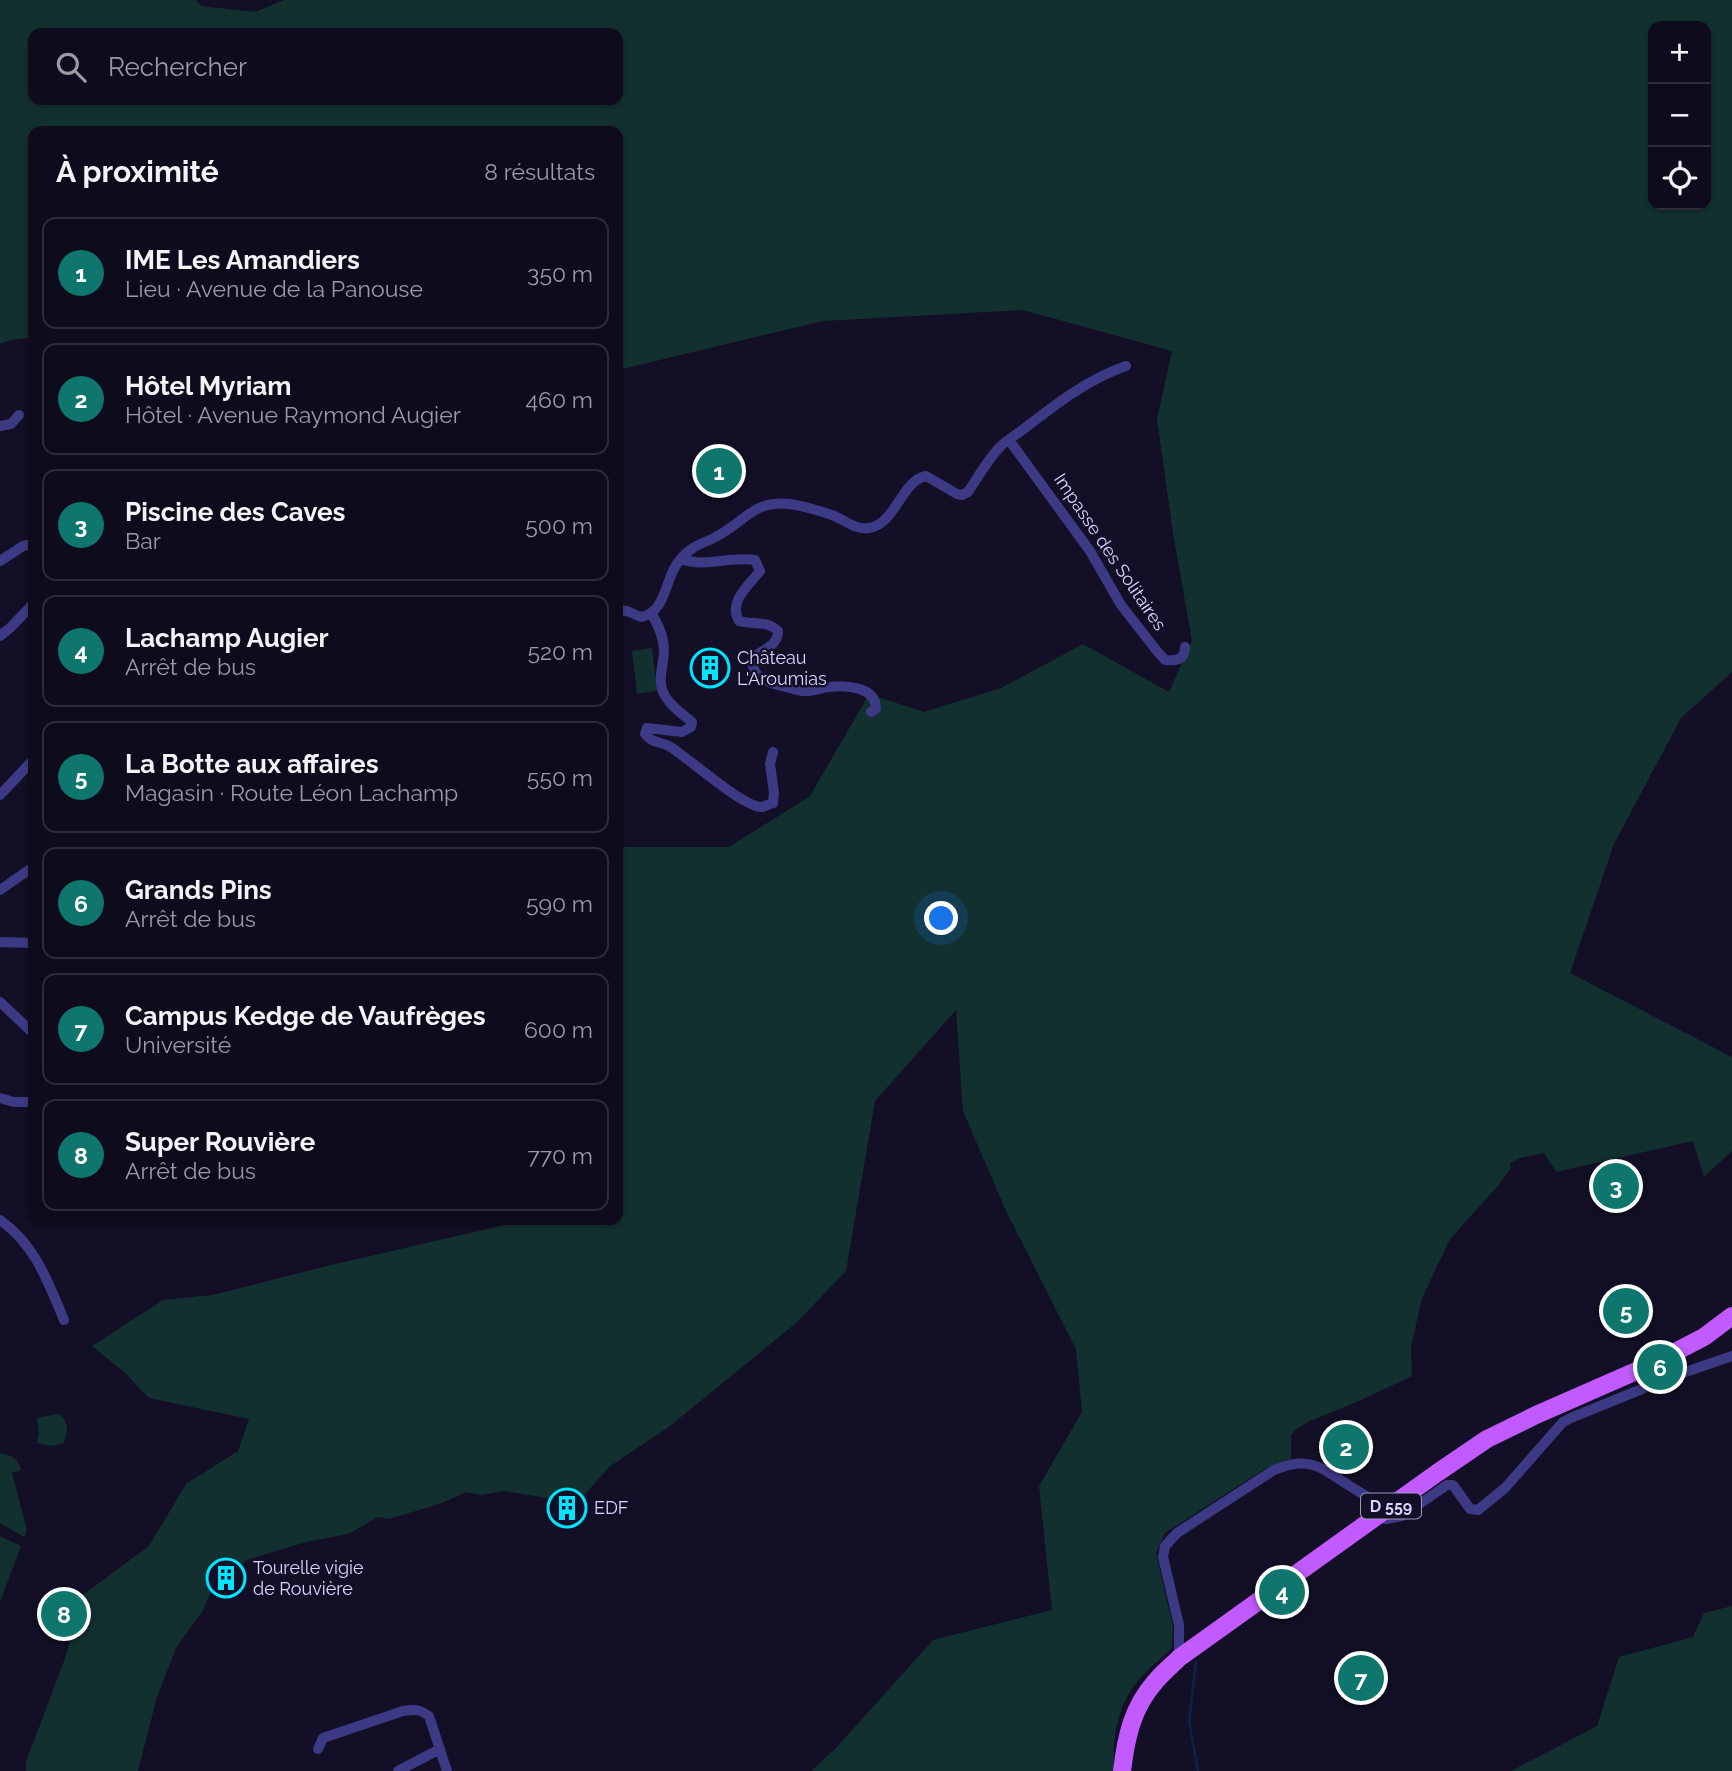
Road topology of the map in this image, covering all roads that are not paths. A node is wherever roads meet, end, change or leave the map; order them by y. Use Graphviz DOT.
graph roads {
  1 [pos="1126,366"];
  2 [pos="19,415"];
  3 [pos="0,426"];
  4 [pos="1009,440"];
  5 [pos="28,544"];
  6 [pos="681,559"];
  7 [pos="0,561"];
  8 [pos="28,609"];
  9 [pos="623,611"];
  10 [pos="652,614"];
  11 [pos="0,636"];
  12 [pos="1185,647"];
  13 [pos="871,712"];
  14 [pos="773,751"];
  15 [pos="28,765"];
  16 [pos="0,796"];
  17 [pos="28,870"];
  18 [pos="0,890"];
  19 [pos="0,942"];
  20 [pos="28,943"];
  21 [pos="0,1002"];
  22 [pos="28,1027"];
  23 [pos="0,1098"];
  24 [pos="28,1102"];
  25 [pos="0,1220"];
  26 [pos="1732,1316"];
  27 [pos="64,1320"];
  28 [pos="1732,1356"];
  29 [pos="1381,1513"];
  30 [pos="1180,1658"];
  31 [pos="318,1749"];
  32 [pos="440,1749"];
  33 [pos="398,1771"];
  34 [pos="447,1771"];
  35 [pos="1122,1771"];
  1 -- 4 [label="street"];
  2 -- 3 [label="street"];
  4 -- 6 [label="street"];
  4 -- 12 [label="street, Impasse des Solitaires"];
  5 -- 7 [label="street"];
  6 -- 10 [label="street"];
  6 -- 13 [label="street"];
  8 -- 11 [label="street"];
  9 -- 10 [label="street"];
  10 -- 14 [label="street"];
  15 -- 16 [label="street"];
  17 -- 18 [label="street"];
  19 -- 20 [label="street"];
  21 -- 22 [label="street"];
  23 -- 24 [label="street"];
  25 -- 27 [label="street"];
  26 -- 29 [label="main road, D 559"];
  28 -- 29 [label="street"];
  29 -- 30 [label="main road, D 559"];
  29 -- 30 [label="street"];
  30 -- 35 [label="main road, D 559"];
  31 -- 32 [label="street"];
  32 -- 33 [label="street"];
  32 -- 34 [label="street"];
}
